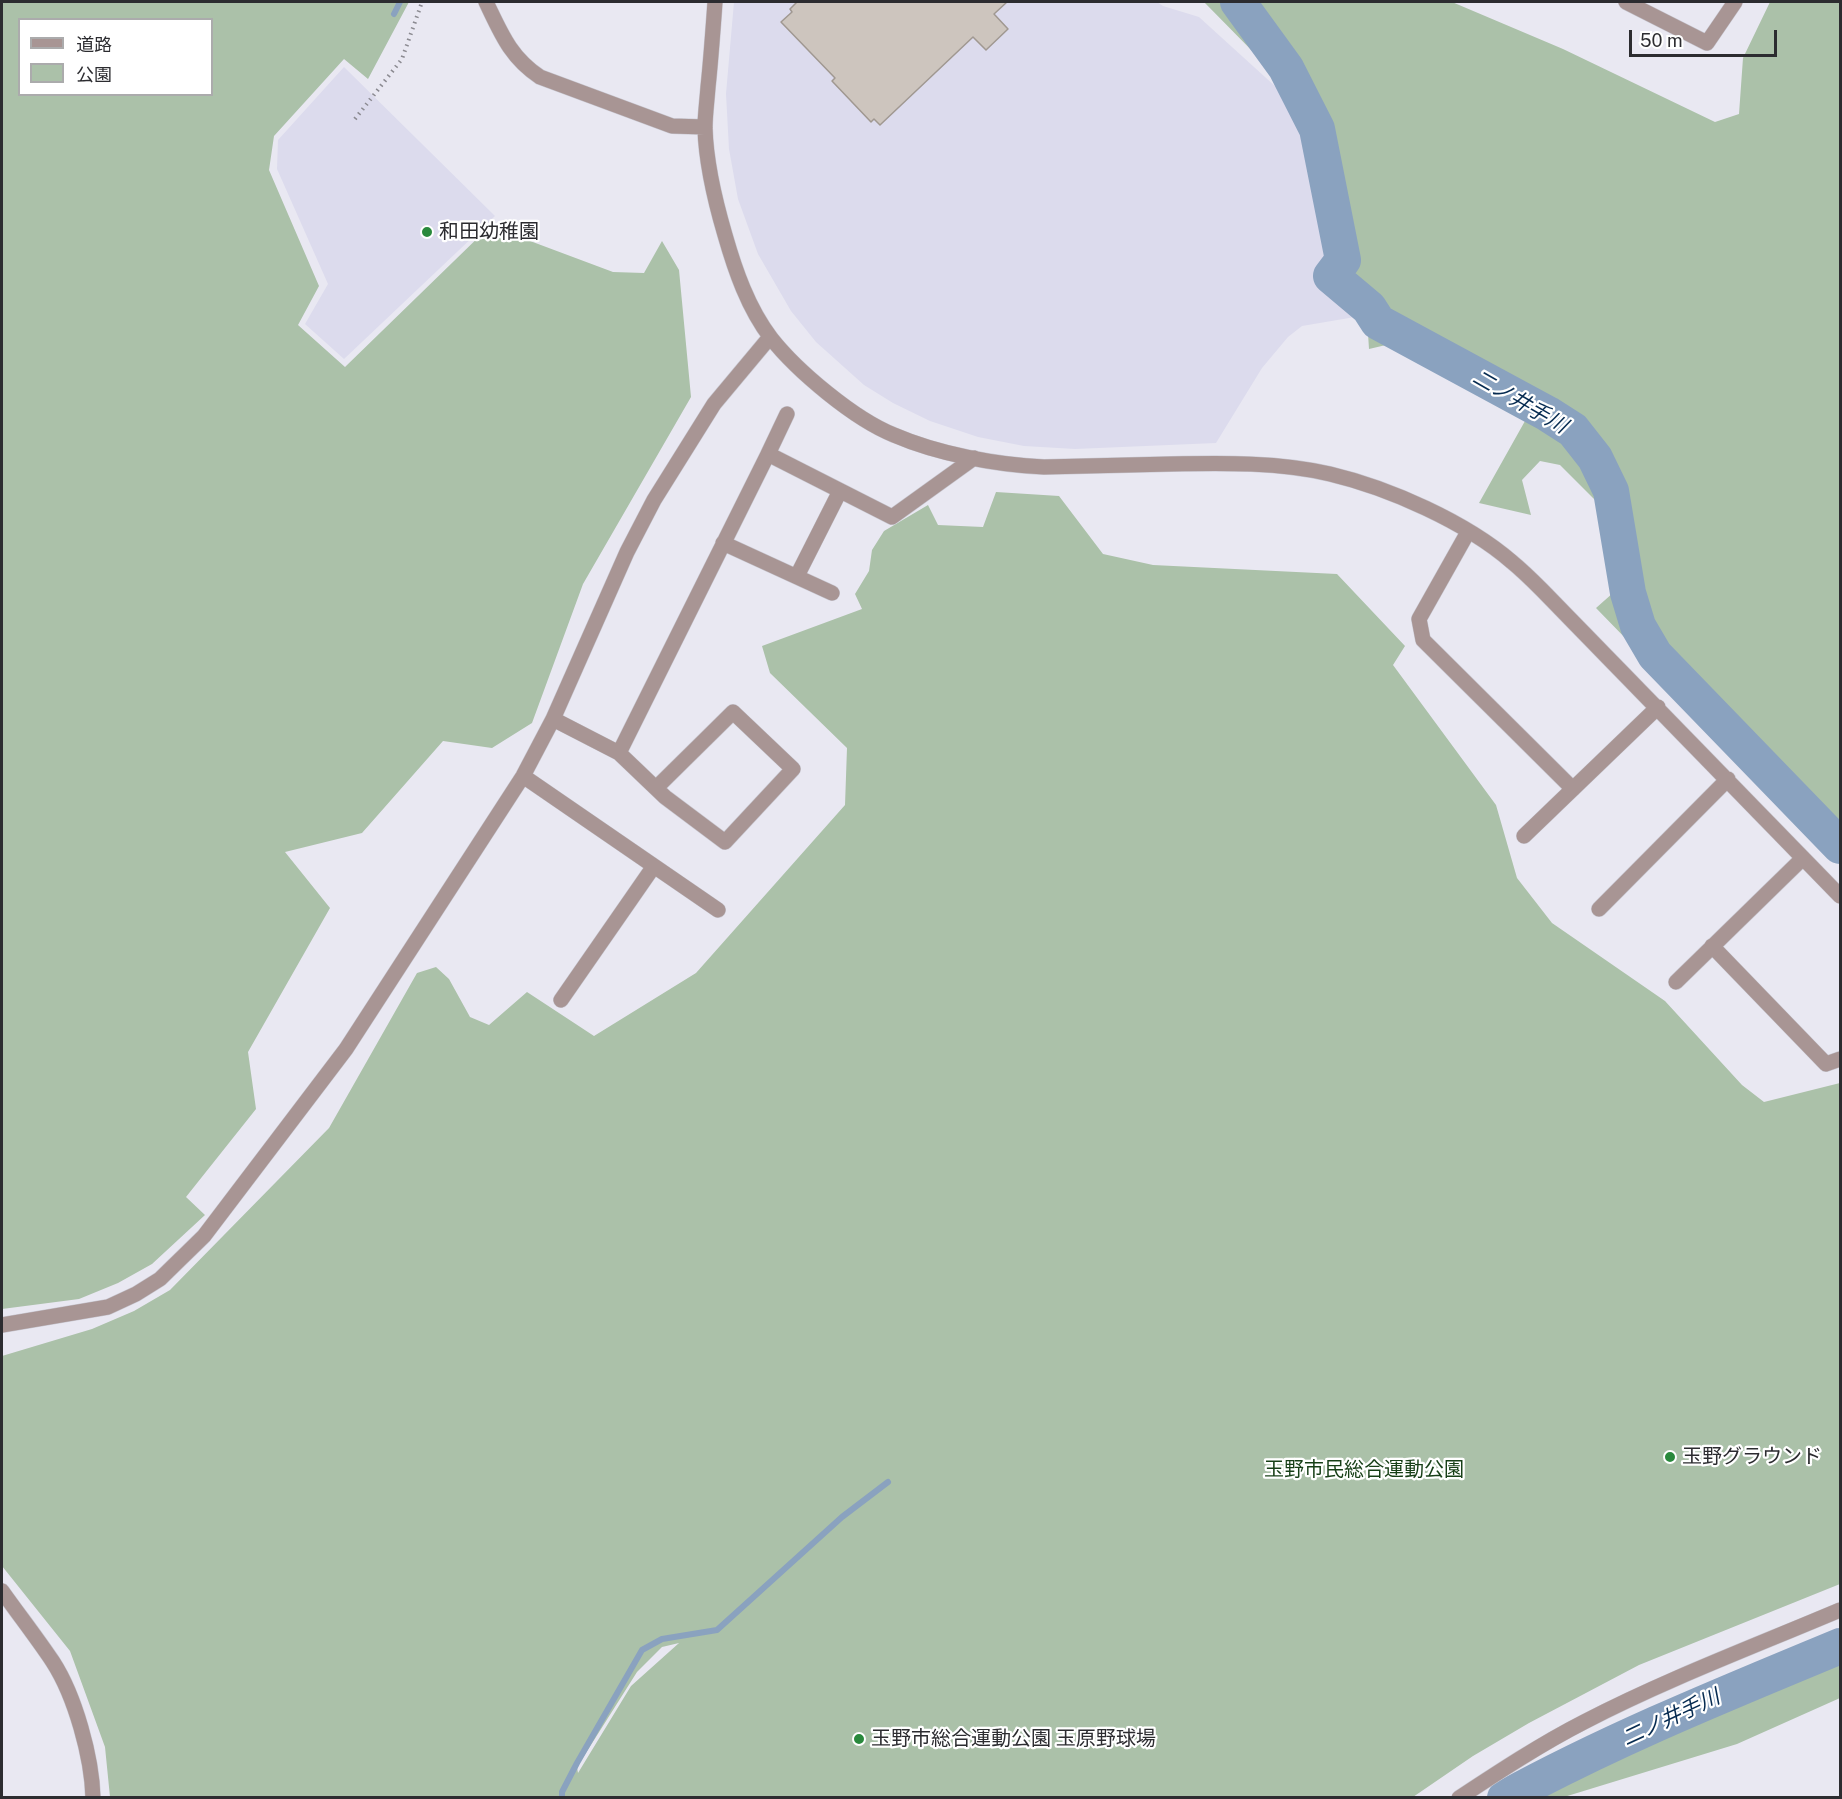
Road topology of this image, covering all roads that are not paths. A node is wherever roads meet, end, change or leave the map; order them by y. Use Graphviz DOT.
graph roads {
  1 [pos="486,2"];
  2 [pos="715,2"];
  3 [pos="1626,2"];
  4 [pos="1735,2"];
  5 [pos="705,128"];
  6 [pos="770,336"];
  7 [pos="787,414"];
  8 [pos="768,454"];
  9 [pos="974,458"];
  10 [pos="840,490"];
  11 [pos="1468,532"];
  12 [pos="723,543"];
  13 [pos="797,576"];
  14 [pos="832,593"];
  15 [pos="1658,707"];
  16 [pos="552,718"];
  17 [pos="619,753"];
  18 [pos="523,776"];
  19 [pos="1728,779"];
  20 [pos="656,788"];
  21 [pos="1573,789"];
  22 [pos="1524,836"];
  23 [pos="1803,858"];
  24 [pos="654,866"];
  25 [pos="1840,896"];
  26 [pos="1599,909"];
  27 [pos="718,910"];
  28 [pos="1713,946"];
  29 [pos="1676,982"];
  30 [pos="561,1000"];
  31 [pos="1840,1059"];
  32 [pos="2,1325"];
  33 [pos="2,1591"];
  34 [pos="1840,1610"];
  35 [pos="93,1797"];
  36 [pos="1459,1797"];
  1 -- 5 [label="street"];
  2 -- 5 [label="street"];
  3 -- 4 [label="street"];
  5 -- 6 [label="street"];
  6 -- 9 [label="street"];
  6 -- 16 [label="street"];
  7 -- 8 [label="street"];
  8 -- 10 [label="street"];
  8 -- 12 [label="street"];
  9 -- 10 [label="street"];
  9 -- 11 [label="street"];
  10 -- 13 [label="street"];
  11 -- 15 [label="street"];
  11 -- 21 [label="street"];
  12 -- 13 [label="street"];
  12 -- 17 [label="street"];
  13 -- 14 [label="street"];
  15 -- 19 [label="street"];
  15 -- 21 [label="street"];
  16 -- 17 [label="street"];
  16 -- 18 [label="street"];
  17 -- 20 [label="street"];
  18 -- 24 [label="street"];
  18 -- 32 [label="street"];
  19 -- 23 [label="street"];
  19 -- 26 [label="street"];
  20 -- 20 [label="street"];
  21 -- 22 [label="street"];
  23 -- 25 [label="street"];
  23 -- 28 [label="street"];
  24 -- 27 [label="street"];
  24 -- 30 [label="street"];
  28 -- 29 [label="street"];
  28 -- 31 [label="street"];
  33 -- 35 [label="street"];
  34 -- 36 [label="street"];
}
